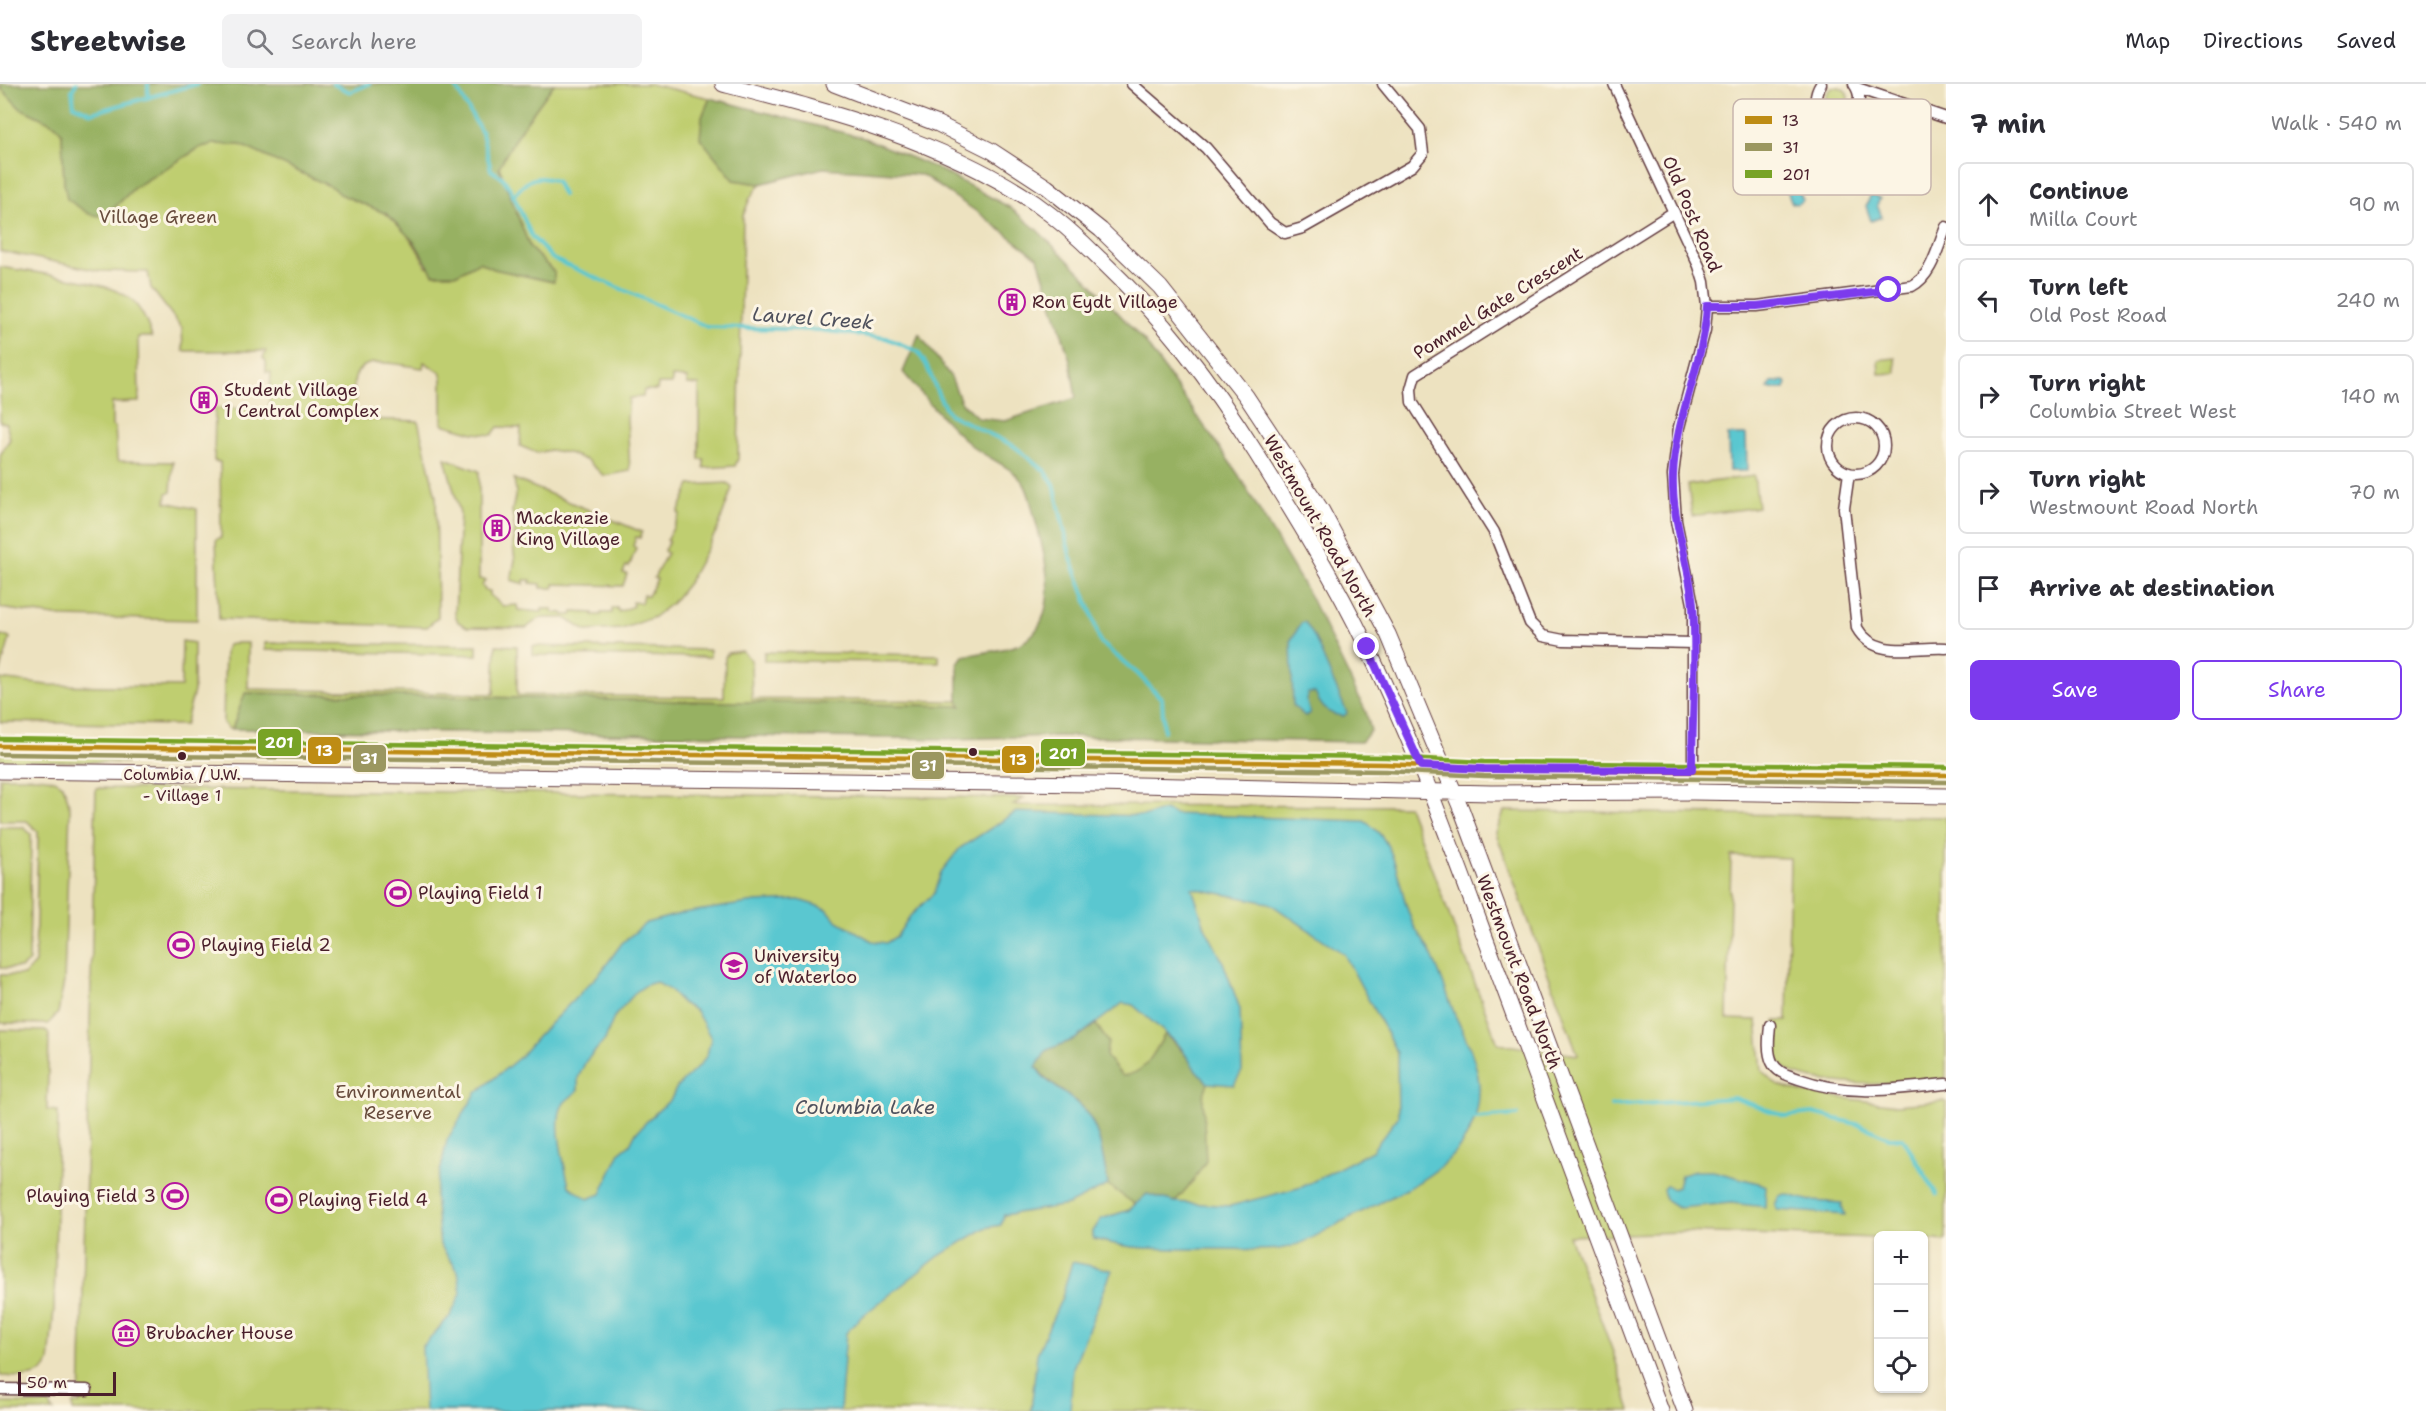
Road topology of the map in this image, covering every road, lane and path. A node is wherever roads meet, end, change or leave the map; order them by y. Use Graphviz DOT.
graph roads {
  1 [pos="723,84"];
  2 [pos="834,84"];
  3 [pos="1132,84"];
  4 [pos="1383,84"];
  5 [pos="1614,84"];
  6 [pos="1821,84"];
  7 [pos="1855,86"];
  8 [pos="1816,99"];
  9 [pos="1892,99"];
  10 [pos="1931,113"];
  11 [pos="1946,118"];
  12 [pos="1674,212"];
  13 [pos="1946,227"];
  14 [pos="1707,306"];
  15 [pos="1849,473"];
  16 [pos="1694,643"];
  17 [pos="1946,648"];
  18 [pos="0,746"];
  19 [pos="1421,766"];
  20 [pos="1443,767"];
  21 [pos="1692,770"];
  22 [pos="0,771"];
  23 [pos="1946,775"];
  24 [pos="1430,791"];
  25 [pos="1453,791"];
  26 [pos="1693,792"];
  27 [pos="1946,796"];
  28 [pos="1770,1025"];
  29 [pos="1946,1084"];
  30 [pos="0,1389"];
  31 [pos="87,1390"];
  32 [pos="1661,1411"];
  33 [pos="1685,1411"];
  1 -- 19 [label="main road, Westmount Road North"];
  2 -- 20 [label="main road, Westmount Road North"];
  3 -- 4 [label="street"];
  5 -- 12 [label="street, Old Post Road"];
  6 -- 8 [label="street"];
  7 -- 9 [label="street"];
  10 -- 11 [label="street"];
  12 -- 14 [label="street, Old Post Road"];
  12 -- 16 [label="street, Pommel Gate Crescent"];
  13 -- 14 [label="street"];
  14 -- 16 [label="street, Old Post Road"];
  15 -- 15 [label="street"];
  15 -- 17 [label="street"];
  16 -- 21 [label="street, Old Post Road"];
  18 -- 19 [label="main road"];
  19 -- 20 [label="main road"];
  19 -- 24 [label="main road, Westmount Road North"];
  20 -- 21 [label="main road"];
  20 -- 25 [label="main road, Westmount Road North"];
  21 -- 23 [label="main road"];
  21 -- 26 [label="street, Old Post Road"];
  22 -- 24 [label="main road"];
  24 -- 25 [label="main road"];
  24 -- 32 [label="main road, Westmount Road North"];
  25 -- 26 [label="main road"];
  25 -- 33 [label="main road, Westmount Road North"];
  26 -- 27 [label="main road"];
  28 -- 29 [label="street"];
  30 -- 31 [label="street"];
}
